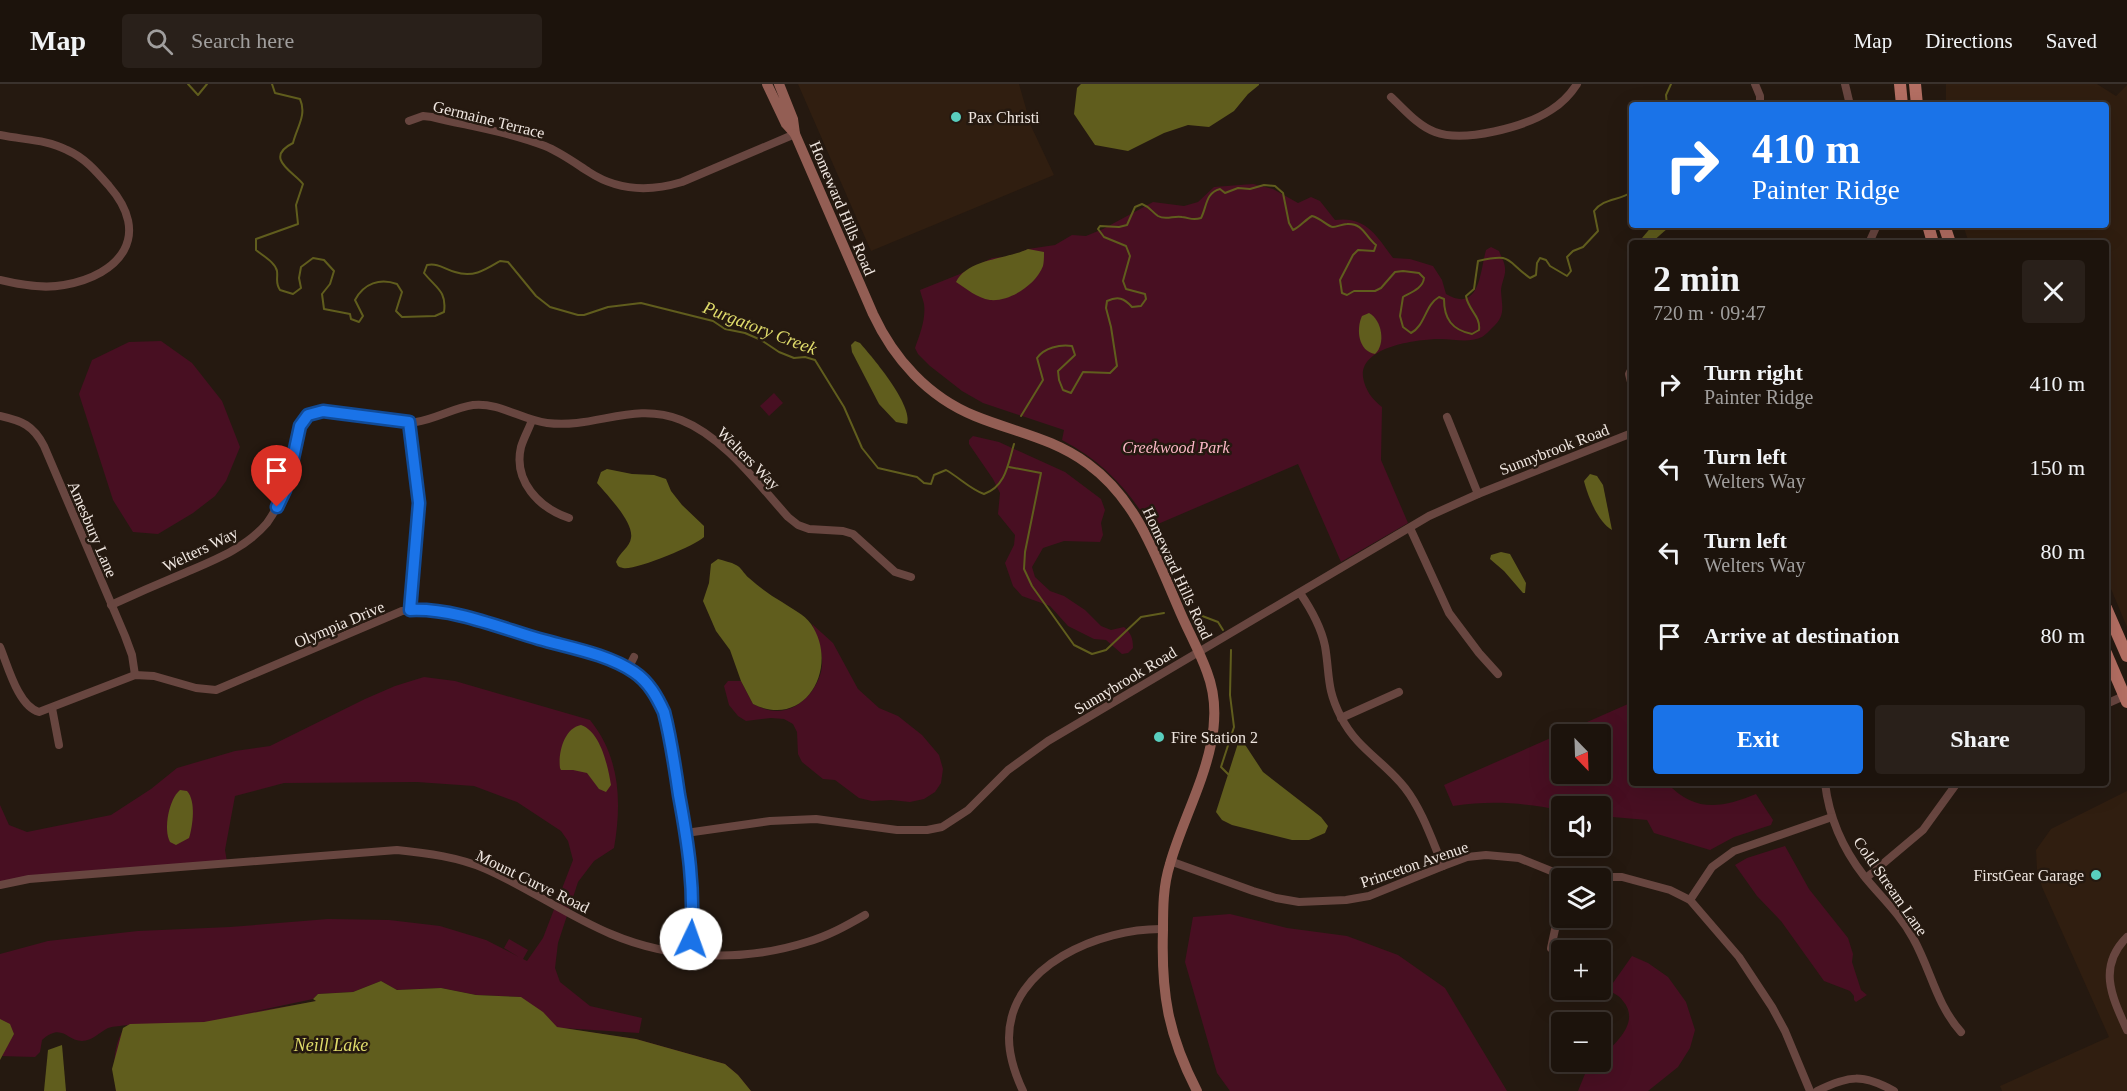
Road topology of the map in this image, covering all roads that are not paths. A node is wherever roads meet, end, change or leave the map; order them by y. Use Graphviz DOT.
graph roads {
  1 [pos="767,84"];
  2 [pos="779,84"];
  3 [pos="1577,84"];
  4 [pos="1755,84"];
  5 [pos="1845,84"];
  6 [pos="1900,84"];
  7 [pos="1914,84"];
  8 [pos="1391,97"];
  9 [pos="1760,102"];
  10 [pos="1849,102"];
  11 [pos="1902,102"];
  12 [pos="1917,102"];
  13 [pos="409,121"];
  14 [pos="0,135"];
  15 [pos="795,135"];
  16 [pos="0,280"];
  17 [pos="0,416"];
  18 [pos="1447,417"];
  19 [pos="532,420"];
  20 [pos="409,422"];
  21 [pos="1629,434"];
  22 [pos="1478,494"];
  23 [pos="569,518"];
  24 [pos="1410,528"];
  25 [pos="911,577"];
  26 [pos="1300,593"];
  27 [pos="111,605"];
  28 [pos="410,610"];
  29 [pos="2109,615"];
  30 [pos="0,647"];
  31 [pos="1198,653"];
  32 [pos="2127,656"];
  33 [pos="634,657"];
  34 [pos="2109,660"];
  35 [pos="628,669"];
  36 [pos="1498,674"];
  37 [pos="135,675"];
  38 [pos="1399,692"];
  39 [pos="2126,697"];
  40 [pos="2109,703"];
  41 [pos="52,708"];
  42 [pos="1341,718"];
  43 [pos="59,745"];
  44 [pos="1826,786"];
  45 [pos="1955,786"];
  46 [pos="1832,817"];
  47 [pos="686,833"];
  48 [pos="1170,861"];
  49 [pos="1443,866"];
  50 [pos="1551,872"];
  51 [pos="1611,877"];
  52 [pos="1866,878"];
  53 [pos="0,885"];
  54 [pos="1690,900"];
  55 [pos="865,915"];
  56 [pos="1163,929"];
  57 [pos="2127,937"];
  58 [pos="690,953"];
  59 [pos="2127,1029"];
  60 [pos="1961,1032"];
  61 [pos="1023,1091"];
  62 [pos="1197,1091"];
  63 [pos="1810,1091"];
  64 [pos="1818,1091"];
  65 [pos="1894,1091"];
  1 -- 15 [label="street, Homeward Hills Road"];
  2 -- 15 [label="street, Homeward Hills Road"];
  3 -- 8 [label="street"];
  4 -- 9 [label="street"];
  5 -- 10 [label="street"];
  6 -- 11 [label="main road"];
  7 -- 12 [label="main road"];
  13 -- 15 [label="street, Germaine Terrace"];
  14 -- 16 [label="street"];
  15 -- 31 [label="street, Homeward Hills Road"];
  17 -- 27 [label="street, Amesbury Lane"];
  18 -- 22 [label="street"];
  19 -- 20 [label="street, Welters Way"];
  19 -- 23 [label="street"];
  19 -- 25 [label="street, Welters Way"];
  20 -- 27 [label="street, Welters Way"];
  20 -- 28 [label="street"];
  21 -- 22 [label="street, Sunnybrook Road"];
  22 -- 24 [label="street, Sunnybrook Road"];
  24 -- 26 [label="street, Sunnybrook Road"];
  24 -- 36 [label="street"];
  26 -- 31 [label="street, Sunnybrook Road"];
  26 -- 42 [label="street"];
  27 -- 37 [label="street, Amesbury Lane"];
  28 -- 35 [label="street, Olympia Drive"];
  28 -- 37 [label="street, Olympia Drive"];
  29 -- 32 [label="main road"];
  30 -- 41 [label="street"];
  31 -- 47 [label="street, Sunnybrook Road"];
  31 -- 48 [label="street, Homeward Hills Road"];
  33 -- 35 [label="street"];
  34 -- 39 [label="main road"];
  35 -- 47 [label="street, Olympia Drive"];
  37 -- 41 [label="street, Olympia Drive"];
  38 -- 42 [label="street"];
  39 -- 40 [label="street"];
  41 -- 43 [label="street"];
  42 -- 49 [label="street"];
  44 -- 46 [label="street, Cold Stream Lane"];
  45 -- 52 [label="street"];
  46 -- 52 [label="street, Cold Stream Lane"];
  46 -- 54 [label="street"];
  47 -- 58 [label="street, Olympia Drive"];
  48 -- 49 [label="street, Princeton Avenue"];
  48 -- 56 [label="street, Homeward Hills Road"];
  49 -- 50 [label="street, Princeton Avenue"];
  51 -- 54 [label="street, Princeton Avenue"];
  52 -- 60 [label="street, Cold Stream Lane"];
  53 -- 58 [label="street, Mount Curve Road"];
  54 -- 63 [label="street, Princeton Avenue"];
  55 -- 58 [label="street, Mount Curve Road"];
  56 -- 61 [label="street"];
  56 -- 62 [label="street, Homeward Hills Road"];
  57 -- 59 [label="street"];
  64 -- 65 [label="street"];
}
